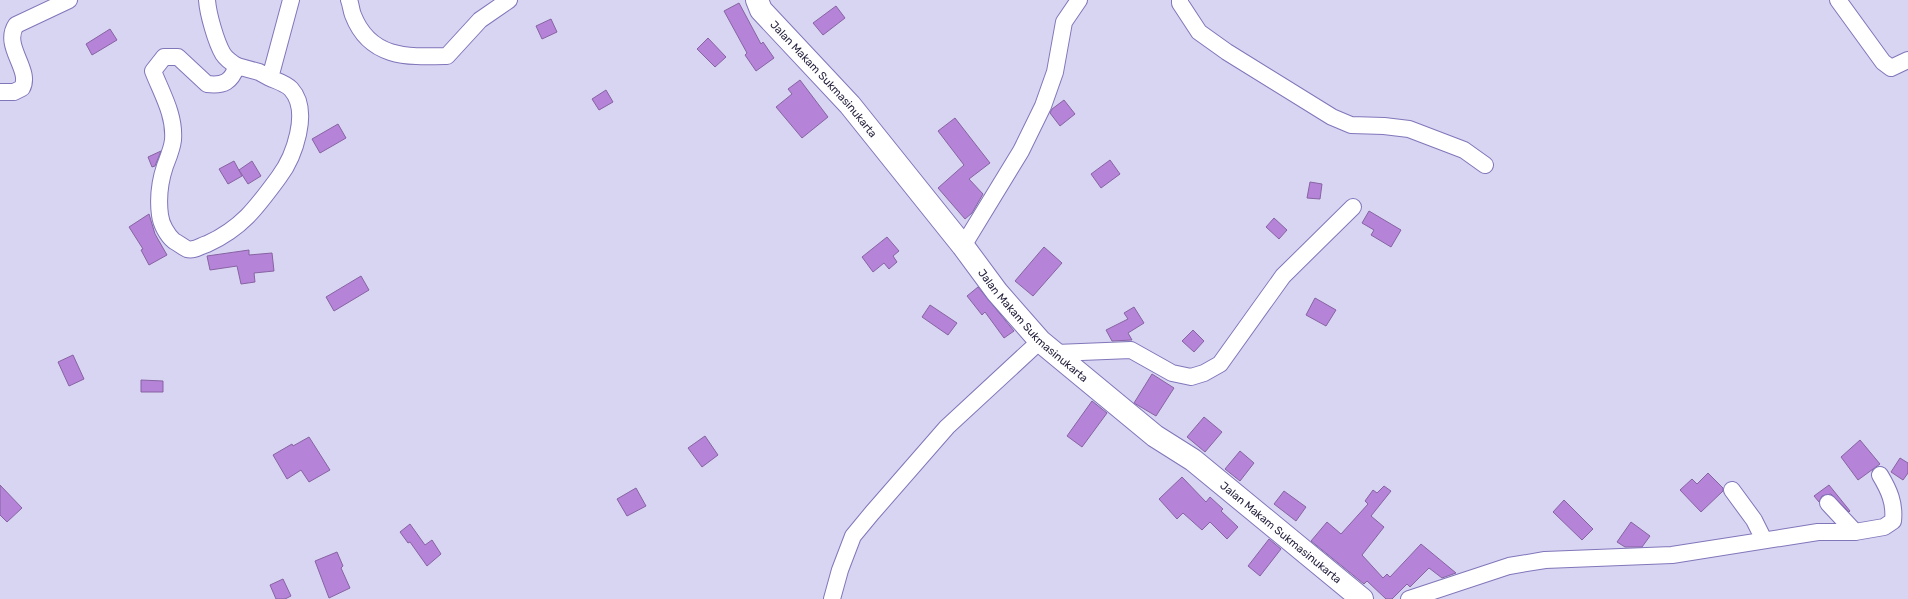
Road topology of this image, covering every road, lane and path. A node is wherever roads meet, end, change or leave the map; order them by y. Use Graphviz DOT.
graph roads {
  1 [pos="69,0"];
  2 [pos="207,0"];
  3 [pos="291,0"];
  4 [pos="349,0"];
  5 [pos="509,0"];
  6 [pos="757,0"];
  7 [pos="1080,0"];
  8 [pos="1180,0"];
  9 [pos="1838,0"];
  10 [pos="1908,60"];
  11 [pos="237,66"];
  12 [pos="270,78"];
  13 [pos="0,92"];
  14 [pos="1485,165"];
  15 [pos="1353,207"];
  16 [pos="963,246"];
  17 [pos="1048,347"];
  18 [pos="1880,475"];
  19 [pos="1732,490"];
  20 [pos="1828,503"];
  21 [pos="1855,532"];
  22 [pos="1764,540"];
  23 [pos="832,599"];
  24 [pos="1362,599"];
  25 [pos="1409,599"];
  1 -- 13 [label="street"];
  2 -- 11 [label="street"];
  3 -- 12 [label="street"];
  4 -- 5 [label="street"];
  6 -- 16 [label="street, Jalan Makam Sukmasinukarta"];
  7 -- 16 [label="street"];
  8 -- 14 [label="street"];
  9 -- 10 [label="street"];
  11 -- 12 [label="street"];
  11 -- 12 [label="street"];
  15 -- 17 [label="street"];
  16 -- 17 [label="street, Jalan Makam Sukmasinukarta"];
  17 -- 23 [label="street"];
  17 -- 24 [label="street, Jalan Makam Sukmasinukarta"];
  18 -- 21 [label="street"];
  19 -- 22 [label="street"];
  20 -- 21 [label="street"];
  21 -- 22 [label="street"];
  22 -- 25 [label="street"];
}
